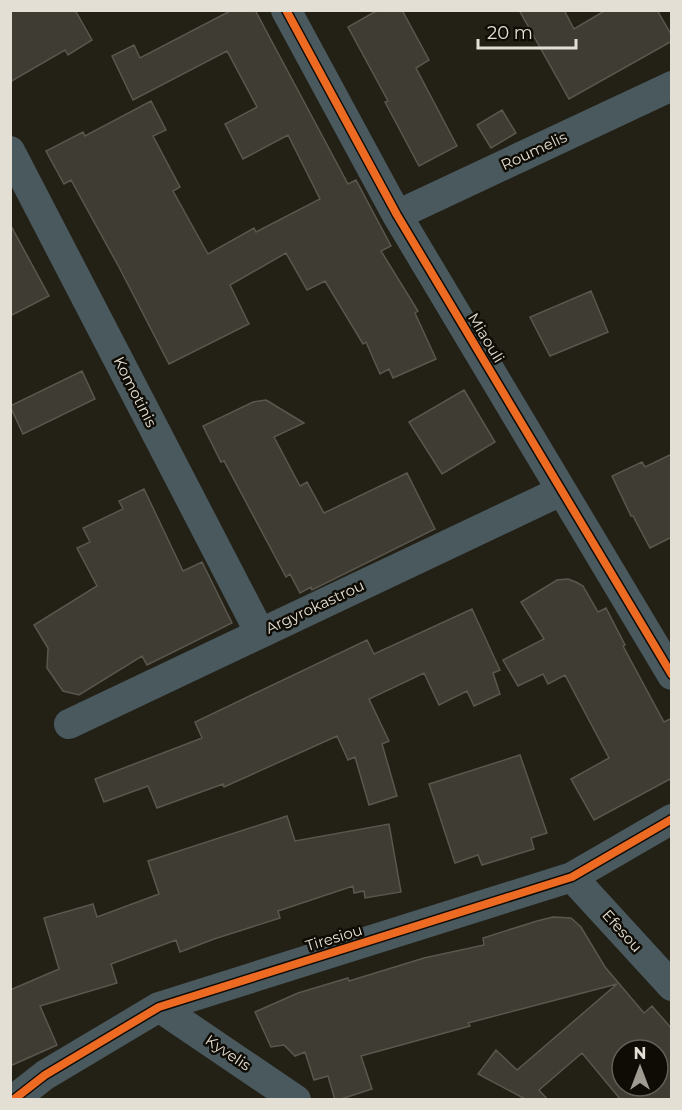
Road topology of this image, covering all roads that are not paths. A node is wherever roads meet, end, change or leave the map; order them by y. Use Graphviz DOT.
graph roads {
  1 [pos="286,10"];
  2 [pos="672,86"];
  3 [pos="10,151"];
  4 [pos="397,215"];
  5 [pos="561,491"];
  6 [pos="260,633"];
  7 [pos="672,675"];
  8 [pos="69,724"];
  9 [pos="672,819"];
  10 [pos="572,877"];
  11 [pos="672,986"];
  12 [pos="159,1007"];
  13 [pos="13,1100"];
  14 [pos="296,1100"];
  1 -- 4 [label="street, Miaouli"];
  2 -- 4 [label="street, Roumelis"];
  3 -- 6 [label="street, Komotinis"];
  4 -- 5 [label="street, Miaouli"];
  5 -- 6 [label="street, Argyrokastrou"];
  5 -- 7 [label="street, Miaouli"];
  6 -- 8 [label="street, Argyrokastrou"];
  9 -- 10 [label="street, Tiresiou"];
  10 -- 11 [label="street, Efesou"];
  10 -- 12 [label="street, Tiresiou"];
  12 -- 13 [label="street, Tiresiou"];
  12 -- 14 [label="street, Kyvelis"];
}
